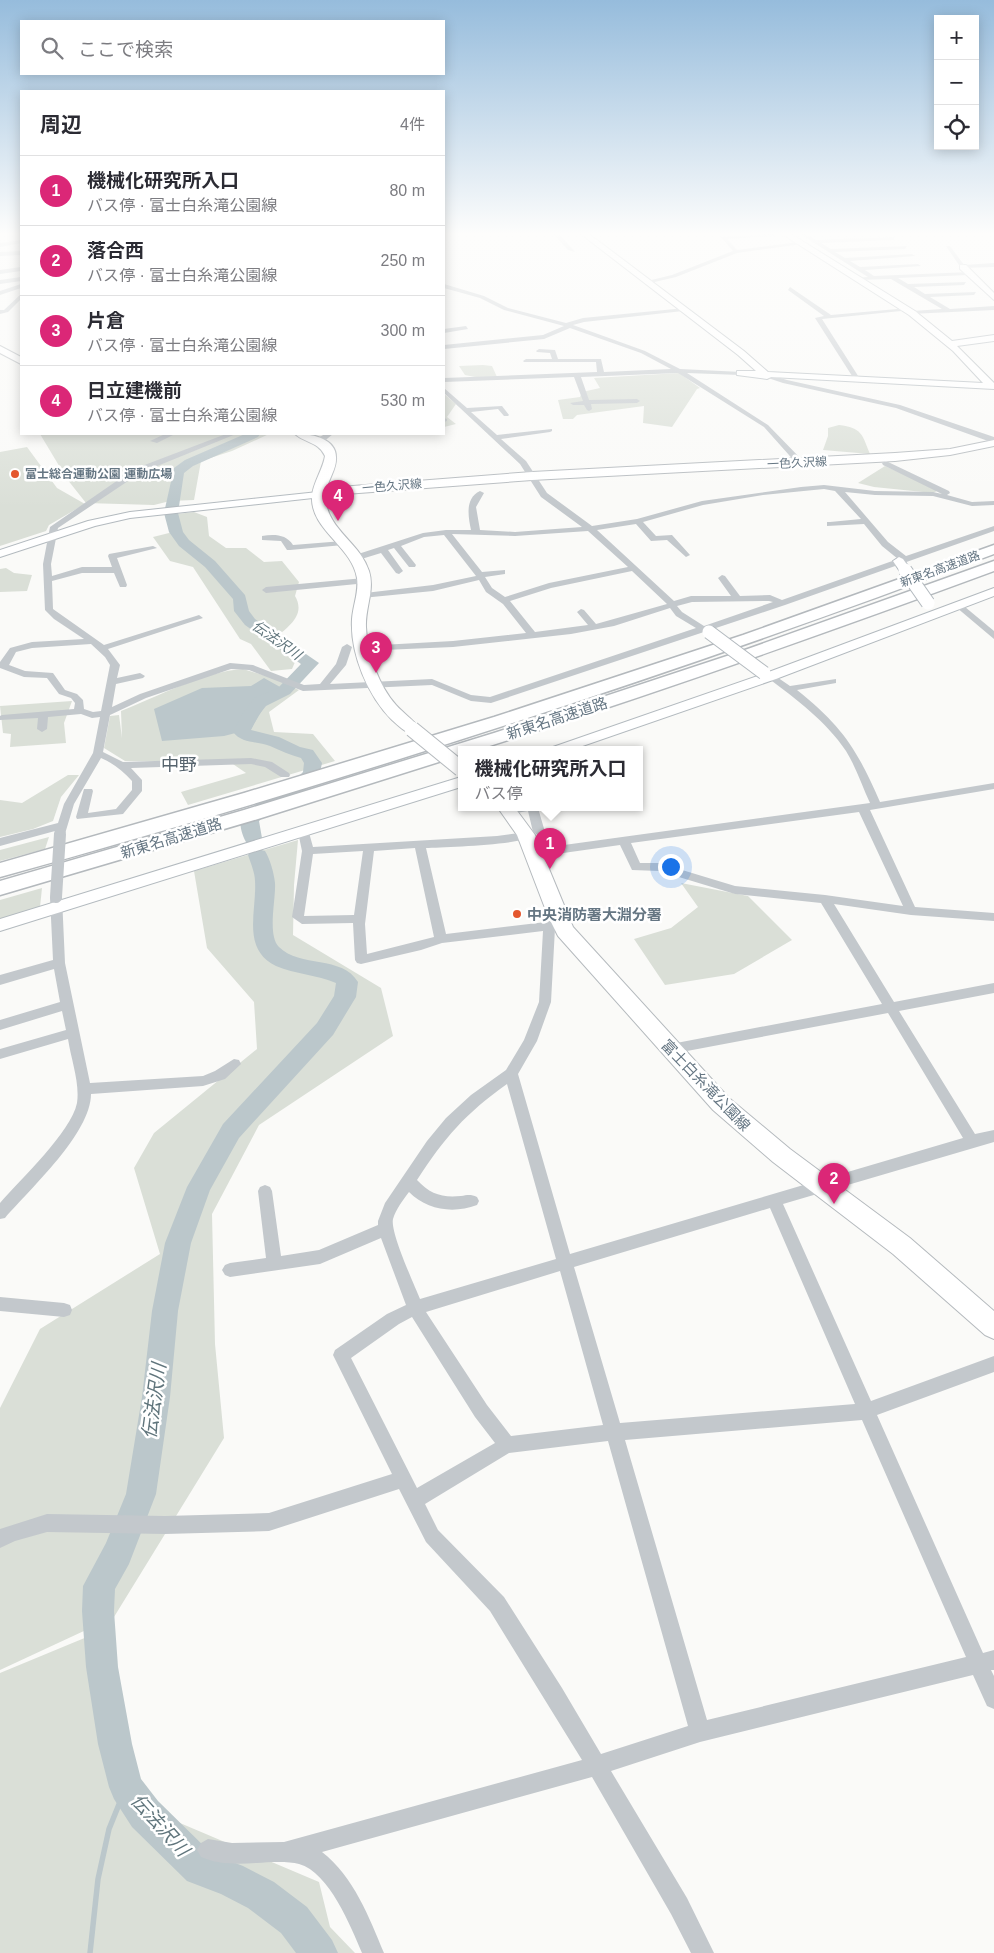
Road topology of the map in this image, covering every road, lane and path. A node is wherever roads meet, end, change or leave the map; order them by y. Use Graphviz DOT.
graph roads {
  1 [pos="568,325"];
  2 [pos="705,325"];
  3 [pos="823,325"];
  4 [pos="926,325"];
  5 [pos="466,328"];
  6 [pos="445,331"];
  7 [pos="994,338"];
  8 [pos="618,342"];
  9 [pos="950,344"];
  10 [pos="606,346"];
  11 [pos="445,347"];
  12 [pos="0,349"];
  13 [pos="539,352"];
  14 [pos="595,353"];
  15 [pos="20,360"];
  16 [pos="555,360"];
  17 [pos="599,360"];
  18 [pos="526,361"];
  19 [pos="679,371"];
  20 [pos="740,373"];
  21 [pos="601,375"];
  22 [pos="577,376"];
  23 [pos="767,376"];
  24 [pos="857,379"];
  25 [pos="445,380"];
  26 [pos="993,386"];
  27 [pos="445,391"];
  28 [pos="623,394"];
  29 [pos="626,401"];
  30 [pos="638,401"];
  31 [pos="573,403"];
  32 [pos="588,406"];
  33 [pos="466,410"];
  34 [pos="506,415"];
  35 [pos="550,430"];
  36 [pos="169,435"];
  37 [pos="229,435"];
  38 [pos="309,435"];
  39 [pos="324,437"];
  40 [pos="494,438"];
  41 [pos="154,441"];
  42 [pos="993,443"];
  43 [pos="800,462"];
  44 [pos="886,463"];
  45 [pos="534,479"];
  46 [pos="838,489"];
  47 [pos="480,493"];
  48 [pos="318,494"];
  49 [pos="950,499"];
  50 [pos="994,503"];
  51 [pos="867,521"];
  52 [pos="638,522"];
  53 [pos="830,524"];
  54 [pos="994,528"];
  55 [pos="591,529"];
  56 [pos="446,532"];
  57 [pos="476,532"];
  58 [pos="52,536"];
  59 [pos="265,538"];
  60 [pos="342,543"];
  61 [pos="396,546"];
  62 [pos="153,548"];
  63 [pos="994,549"];
  64 [pos="383,550"];
  65 [pos="0,554"];
  66 [pos="686,556"];
  67 [pos="355,558"];
  68 [pos="903,563"];
  69 [pos="412,565"];
  70 [pos="994,566"];
  71 [pos="634,568"];
  72 [pos="117,570"];
  73 [pos="399,571"];
  74 [pos="502,572"];
  75 [pos="480,576"];
  76 [pos="722,578"];
  77 [pos="47,580"];
  78 [pos="364,581"];
  79 [pos="123,585"];
  80 [pos="266,590"];
  81 [pos="994,592"];
  82 [pos="365,596"];
  83 [pos="736,598"];
  84 [pos="504,600"];
  85 [pos="782,603"];
  86 [pos="671,604"];
  87 [pos="959,605"];
  88 [pos="932,609"];
  89 [pos="581,612"];
  90 [pos="199,618"];
  91 [pos="594,627"];
  92 [pos="706,630"];
  93 [pos="534,636"];
  94 [pos="994,636"];
  95 [pos="93,641"];
  96 [pos="347,647"];
  97 [pos="102,648"];
  98 [pos="363,649"];
  99 [pos="2,665"];
  100 [pos="768,675"];
  101 [pos="140,676"];
  102 [pos="833,681"];
  103 [pos="112,682"];
  104 [pos="374,684"];
  105 [pos="322,688"];
  106 [pos="788,689"];
  107 [pos="82,711"];
  108 [pos="43,713"];
  109 [pos="105,714"];
  110 [pos="2,718"];
  111 [pos="42,729"];
  112 [pos="569,746"];
  113 [pos="98,753"];
  114 [pos="123,765"];
  115 [pos="458,767"];
  116 [pos="285,775"];
  117 [pos="345,777"];
  118 [pos="458,783"];
  119 [pos="994,786"];
  120 [pos="88,791"];
  121 [pos="876,806"];
  122 [pos="863,808"];
  123 [pos="515,811"];
  124 [pos="532,811"];
  125 [pos="210,818"];
  126 [pos="61,830"];
  127 [pos="304,832"];
  128 [pos="534,840"];
  129 [pos="624,841"];
  130 [pos="0,842"];
  131 [pos="420,845"];
  132 [pos="369,848"];
  133 [pos="308,851"];
  134 [pos="0,870"];
  135 [pos="0,888"];
  136 [pos="825,899"];
  137 [pos="56,902"];
  138 [pos="911,911"];
  139 [pos="994,917"];
  140 [pos="360,919"];
  141 [pos="554,923"];
  142 [pos="0,925"];
  143 [pos="441,939"];
  144 [pos="59,963"];
  145 [pos="0,980"];
  146 [pos="994,988"];
  147 [pos="67,1006"];
  148 [pos="890,1007"];
  149 [pos="0,1025"];
  150 [pos="71,1033"];
  151 [pos="671,1049"];
  152 [pos="0,1054"];
  153 [pos="234,1064"];
  154 [pos="510,1074"];
  155 [pos="84,1089"];
  156 [pos="994,1136"];
  157 [pos="972,1141"];
  158 [pos="408,1181"];
  159 [pos="823,1186"];
  160 [pos="265,1191"];
  161 [pos="472,1201"];
  162 [pos="774,1201"];
  163 [pos="0,1213"];
  164 [pos="386,1229"];
  165 [pos="274,1264"];
  166 [pos="566,1264"];
  167 [pos="230,1270"];
  168 [pos="0,1304"];
  169 [pos="415,1308"];
  170 [pos="64,1310"];
  171 [pos="994,1327"];
  172 [pos="994,1364"];
  173 [pos="866,1411"];
  174 [pos="614,1432"];
  175 [pos="507,1445"];
  176 [pos="404,1479"];
  177 [pos="413,1500"];
  178 [pos="0,1539"];
  179 [pos="986,1662"];
  180 [pos="994,1699"];
  181 [pos="700,1732"];
  182 [pos="596,1766"];
  183 [pos="208,1850"];
  184 [pos="281,1853"];
  185 [pos="373,1953"];
  186 [pos="703,1953"];
  1 -- 8 [label="street"];
  1 -- 11 [label="street"];
  2 -- 23 [label="street"];
  3 -- 24 [label="street"];
  4 -- 9 [label="street"];
  5 -- 6 [label="street"];
  7 -- 9 [label="street"];
  8 -- 10 [label="street"];
  8 -- 19 [label="street"];
  9 -- 26 [label="street"];
  12 -- 15 [label="main road"];
  13 -- 16 [label="street"];
  14 -- 17 [label="street"];
  16 -- 17 [label="street"];
  16 -- 18 [label="street"];
  17 -- 21 [label="street"];
  19 -- 20 [label="street"];
  19 -- 21 [label="street"];
  19 -- 43 [label="street"];
  20 -- 23 [label="street"];
  21 -- 22 [label="street"];
  22 -- 25 [label="street"];
  22 -- 32 [label="street"];
  23 -- 24 [label="street"];
  23 -- 42 [label="street"];
  24 -- 26 [label="street"];
  27 -- 33 [label="street"];
  28 -- 29 [label="street"];
  29 -- 30 [label="street"];
  29 -- 32 [label="street"];
  31 -- 32 [label="street"];
  33 -- 34 [label="street"];
  33 -- 40 [label="street"];
  35 -- 40 [label="street"];
  36 -- 41 [label="street"];
  37 -- 58 [label="street"];
  38 -- 39 [label="main road"];
  39 -- 48 [label="main road"];
  40 -- 45 [label="street"];
  42 -- 43 [label="main road, 一色久沢線"];
  42 -- 44 [label="main road, 一色久沢線"];
  43 -- 45 [label="main road, 一色久沢線"];
  44 -- 45 [label="main road, 一色久沢線"];
  44 -- 49 [label="street"];
  45 -- 48 [label="main road, 一色久沢線"];
  45 -- 55 [label="street"];
  46 -- 49 [label="street"];
  46 -- 51 [label="street"];
  46 -- 52 [label="street"];
  47 -- 57 [label="street"];
  48 -- 58 [label="street"];
  48 -- 60 [label="main road"];
  49 -- 50 [label="street"];
  51 -- 53 [label="street"];
  51 -- 68 [label="street"];
  52 -- 55 [label="street"];
  52 -- 66 [label="street"];
  54 -- 68 [label="street"];
  55 -- 57 [label="street"];
  55 -- 71 [label="street"];
  56 -- 57 [label="street"];
  56 -- 61 [label="street"];
  56 -- 75 [label="street"];
  58 -- 65 [label="street"];
  58 -- 77 [label="street"];
  59 -- 60 [label="street"];
  60 -- 67 [label="main road"];
  61 -- 64 [label="street"];
  61 -- 69 [label="street"];
  62 -- 72 [label="street"];
  63 -- 117 [label="highway, 新東名高速道路"];
  64 -- 67 [label="street"];
  64 -- 73 [label="street"];
  67 -- 78 [label="main road"];
  68 -- 85 [label="street"];
  68 -- 88 [label="street, bridge"];
  70 -- 117 [label="highway, 新東名高速道路"];
  71 -- 84 [label="street"];
  71 -- 86 [label="street"];
  72 -- 77 [label="street"];
  72 -- 79 [label="street"];
  74 -- 75 [label="street"];
  75 -- 82 [label="street"];
  75 -- 84 [label="street"];
  76 -- 83 [label="street"];
  77 -- 95 [label="street"];
  78 -- 80 [label="street"];
  78 -- 82 [label="main road"];
  81 -- 87 [label="street"];
  82 -- 98 [label="main road"];
  83 -- 85 [label="street"];
  83 -- 86 [label="street"];
  84 -- 93 [label="street"];
  85 -- 92 [label="street"];
  86 -- 91 [label="street"];
  86 -- 92 [label="street"];
  87 -- 88 [label="street"];
  87 -- 94 [label="street"];
  88 -- 100 [label="street"];
  89 -- 91 [label="street"];
  90 -- 97 [label="street"];
  91 -- 93 [label="street"];
  92 -- 100 [label="street, bridge"];
  92 -- 104 [label="street"];
  93 -- 98 [label="street"];
  95 -- 97 [label="street"];
  95 -- 99 [label="street"];
  96 -- 105 [label="street"];
  97 -- 103 [label="street"];
  98 -- 104 [label="main road"];
  99 -- 107 [label="street"];
  100 -- 106 [label="street"];
  100 -- 112 [label="street"];
  101 -- 103 [label="street"];
  102 -- 106 [label="street"];
  103 -- 109 [label="street"];
  104 -- 105 [label="street"];
  104 -- 115 [label="main road, bridge"];
  105 -- 109 [label="street"];
  106 -- 121 [label="street"];
  107 -- 108 [label="street"];
  107 -- 109 [label="street"];
  108 -- 110 [label="street"];
  108 -- 111 [label="street"];
  109 -- 113 [label="street"];
  113 -- 114 [label="street"];
  113 -- 126 [label="street"];
  114 -- 116 [label="street"];
  114 -- 120 [label="street"];
  117 -- 125 [label="highway, 新東名高速道路"];
  118 -- 127 [label="street"];
  119 -- 121 [label="street"];
  121 -- 122 [label="street"];
  122 -- 129 [label="street"];
  122 -- 138 [label="street"];
  123 -- 128 [label="main road, 富士白糸滝公園線"];
  124 -- 128 [label="street"];
  125 -- 134 [label="highway, 新東名高速道路"];
  125 -- 135 [label="highway, 新東名高速道路"];
  126 -- 130 [label="street"];
  126 -- 137 [label="street, bridge"];
  127 -- 133 [label="street"];
  127 -- 137 [label="street"];
  128 -- 129 [label="street"];
  128 -- 131 [label="street"];
  128 -- 141 [label="main road, 富士白糸滝公園線"];
  129 -- 136 [label="street"];
  131 -- 132 [label="street"];
  131 -- 143 [label="street"];
  132 -- 133 [label="street"];
  132 -- 140 [label="street"];
  133 -- 140 [label="street"];
  136 -- 138 [label="street"];
  136 -- 148 [label="street"];
  137 -- 142 [label="street"];
  137 -- 144 [label="street"];
  138 -- 139 [label="street"];
  140 -- 143 [label="street"];
  141 -- 143 [label="street"];
  141 -- 151 [label="main road, 富士白糸滝公園線"];
  141 -- 154 [label="street"];
  144 -- 145 [label="street"];
  144 -- 147 [label="street"];
  146 -- 148 [label="street"];
  147 -- 149 [label="street"];
  147 -- 150 [label="street"];
  148 -- 151 [label="street"];
  148 -- 157 [label="street"];
  150 -- 152 [label="street"];
  150 -- 155 [label="street"];
  151 -- 159 [label="main road, 富士白糸滝公園線"];
  153 -- 155 [label="street"];
  154 -- 158 [label="street"];
  154 -- 166 [label="street"];
  155 -- 163 [label="street"];
  156 -- 157 [label="street"];
  157 -- 159 [label="street"];
  158 -- 161 [label="street"];
  158 -- 164 [label="street"];
  159 -- 162 [label="street"];
  159 -- 171 [label="main road, 富士白糸滝公園線"];
  160 -- 165 [label="street"];
  162 -- 166 [label="street"];
  162 -- 173 [label="street"];
  164 -- 165 [label="street"];
  164 -- 169 [label="street"];
  165 -- 167 [label="street"];
  166 -- 169 [label="street"];
  166 -- 174 [label="street"];
  168 -- 170 [label="street"];
  169 -- 175 [label="street"];
  169 -- 176 [label="street"];
  172 -- 173 [label="street"];
  173 -- 174 [label="street"];
  173 -- 179 [label="street"];
  174 -- 175 [label="street"];
  174 -- 181 [label="street"];
  175 -- 177 [label="street"];
  176 -- 177 [label="street"];
  176 -- 178 [label="street"];
  177 -- 182 [label="street"];
  179 -- 180 [label="street"];
  179 -- 181 [label="street"];
  181 -- 182 [label="street"];
  182 -- 184 [label="street"];
  182 -- 186 [label="street"];
  183 -- 184 [label="street"];
  184 -- 185 [label="street"];
}
